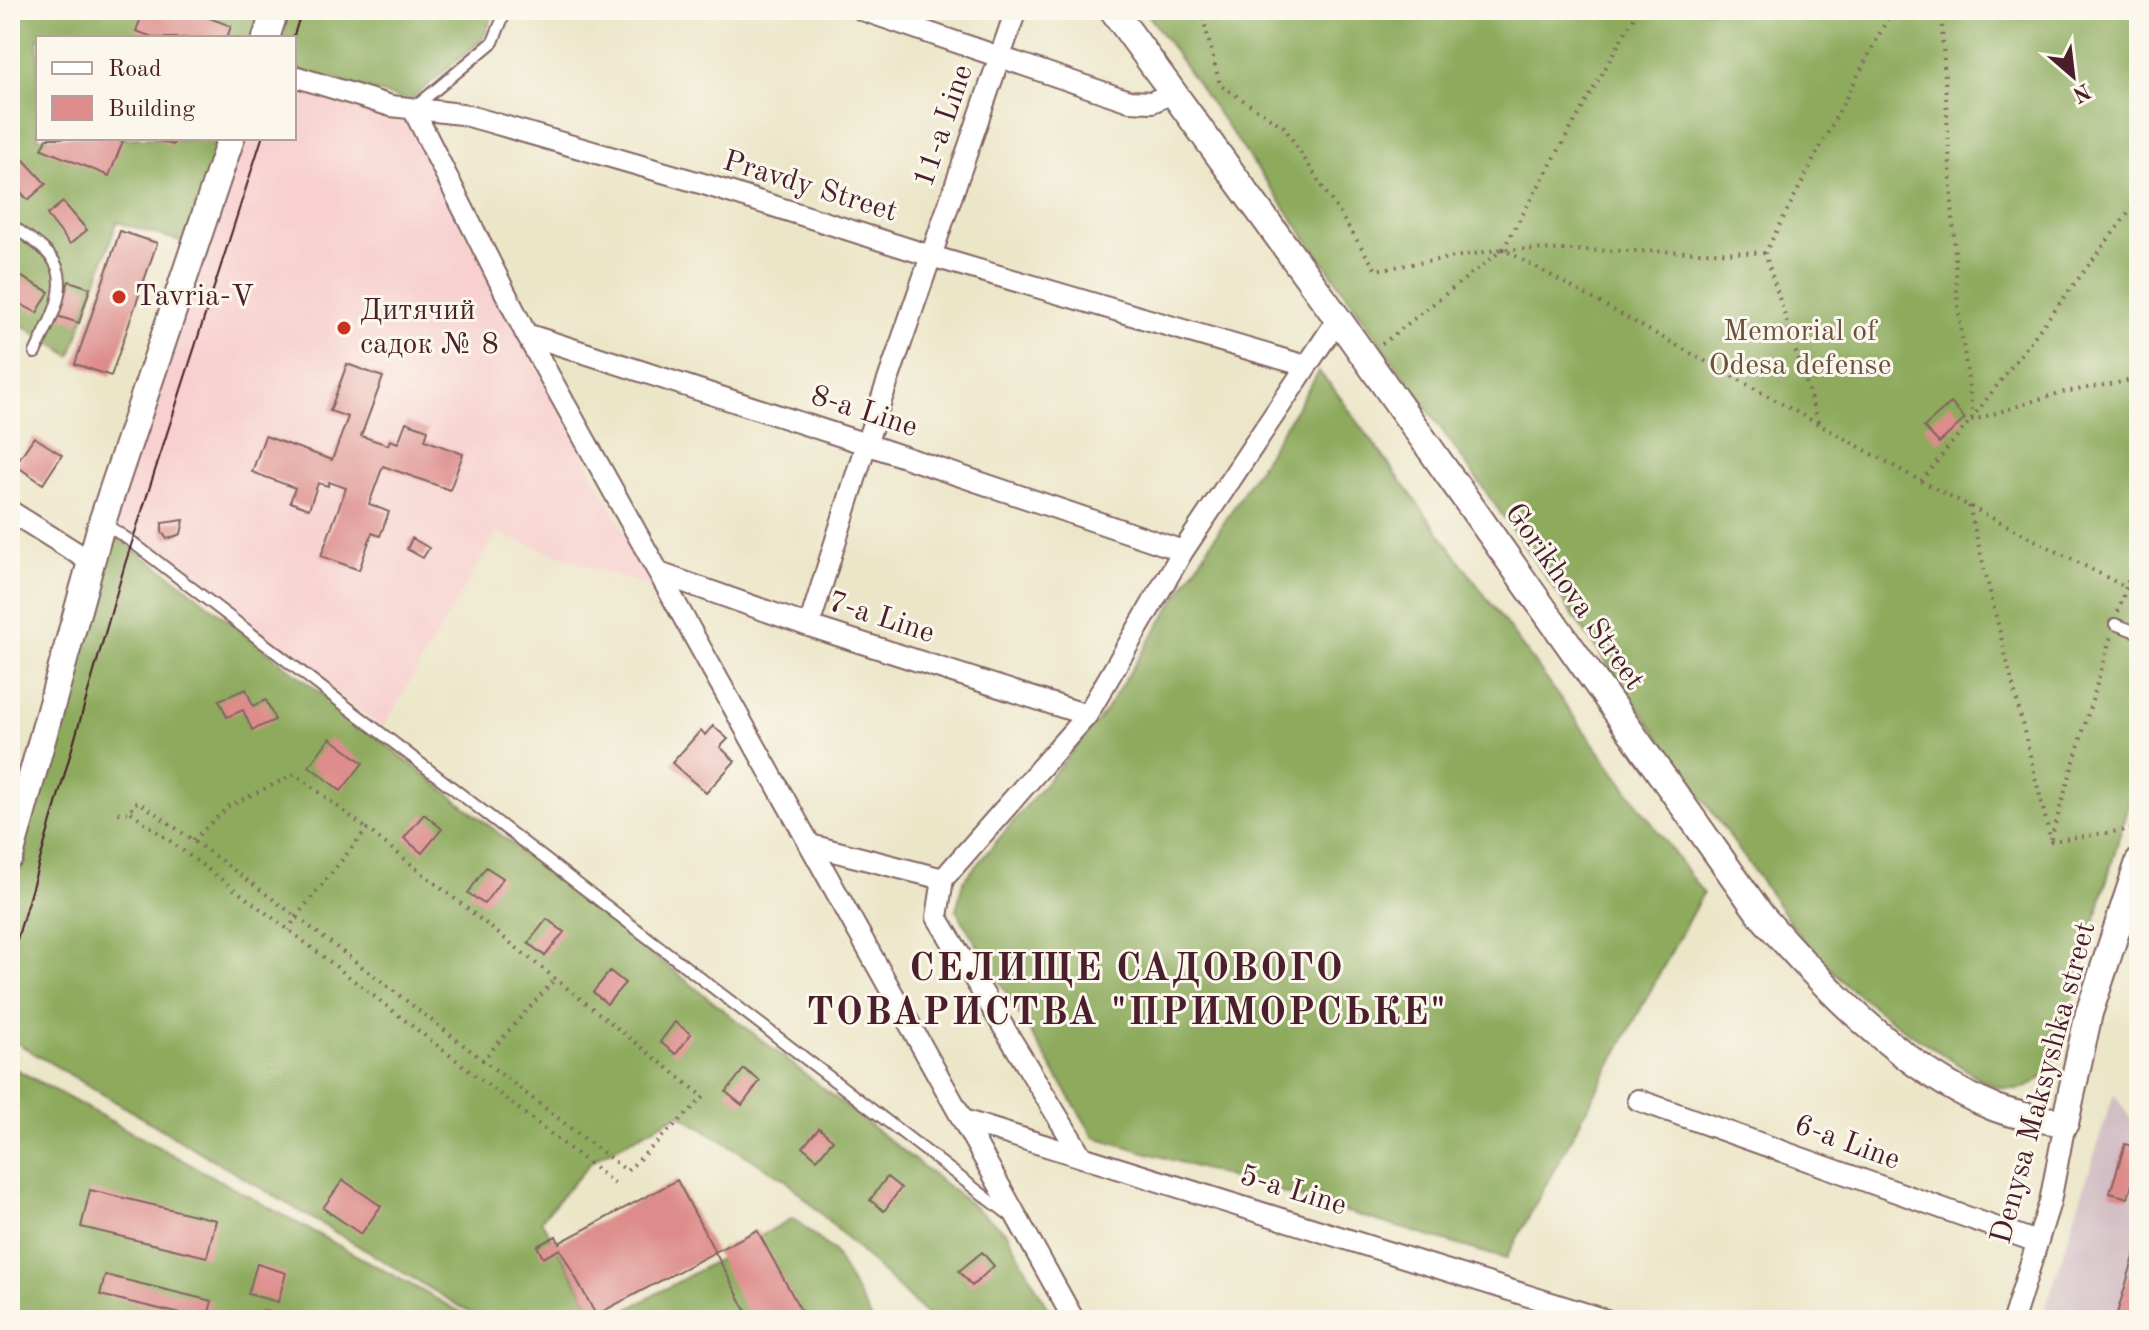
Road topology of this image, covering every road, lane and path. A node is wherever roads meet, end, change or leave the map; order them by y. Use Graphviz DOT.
graph roads {
  1 [pos="275,10"];
  2 [pos="506,10"];
  3 [pos="862,10"];
  4 [pos="1016,10"];
  5 [pos="1113,10"];
  6 [pos="1201,10"];
  7 [pos="1638,10"];
  8 [pos="1892,10"];
  9 [pos="1941,10"];
  10 [pos="267,36"];
  11 [pos="999,55"];
  12 [pos="296,77"];
  13 [pos="1175,92"];
  14 [pos="413,109"];
  15 [pos="225,140"];
  16 [pos="2139,199"];
  17 [pos="10,224"];
  18 [pos="1503,249"];
  19 [pos="1765,253"];
  20 [pos="931,256"];
  21 [pos="1338,319"];
  22 [pos="526,334"];
  23 [pos="35,353"];
  24 [pos="1365,357"];
  25 [pos="1306,366"];
  26 [pos="2139,379"];
  27 [pos="1972,419"];
  28 [pos="1819,424"];
  29 [pos="866,444"];
  30 [pos="1921,481"];
  31 [pos="1969,506"];
  32 [pos="10,511"];
  33 [pos="102,522"];
  34 [pos="2139,547"];
  35 [pos="1183,551"];
  36 [pos="91,562"];
  37 [pos="659,573"];
  38 [pos="2126,587"];
  39 [pos="2139,594"];
  40 [pos="2115,624"];
  41 [pos="809,626"];
  42 [pos="2139,633"];
  43 [pos="1087,715"];
  44 [pos="131,812"];
  45 [pos="118,813"];
  46 [pos="15,817"];
  47 [pos="2139,828"];
  48 [pos="367,829"];
  49 [pos="193,840"];
  50 [pos="2051,841"];
  51 [pos="810,845"];
  52 [pos="10,856"];
  53 [pos="2139,862"];
  54 [pos="943,879"];
  55 [pos="295,918"];
  56 [pos="289,930"];
  57 [pos="555,979"];
  58 [pos="482,1061"];
  59 [pos="1638,1100"];
  60 [pos="963,1120"];
  61 [pos="2065,1123"];
  62 [pos="1082,1157"];
  63 [pos="619,1187"];
  64 [pos="1019,1222"];
  65 [pos="2037,1242"];
  66 [pos="1074,1320"];
  67 [pos="1606,1320"];
  68 [pos="2013,1320"];
  1 -- 10 [label="street"];
  2 -- 14 [label="lane"];
  3 -- 11 [label="street"];
  4 -- 11 [label="street, 11-a Line"];
  5 -- 13 [label="street, Gorikhova Street"];
  6 -- 18 [label="path"];
  7 -- 18 [label="path"];
  8 -- 19 [label="path"];
  9 -- 27 [label="path"];
  11 -- 13 [label="street"];
  11 -- 20 [label="street, 11-a Line"];
  12 -- 14 [label="street, Pravdy Street"];
  13 -- 21 [label="street, Gorikhova Street"];
  14 -- 20 [label="street, Pravdy Street"];
  14 -- 22 [label="street"];
  15 -- 33 [label="street"];
  16 -- 27 [label="path"];
  17 -- 23 [label="lane"];
  18 -- 19 [label="path"];
  18 -- 24 [label="path"];
  18 -- 28 [label="path"];
  19 -- 28 [label="path"];
  20 -- 25 [label="street, Pravdy Street"];
  20 -- 29 [label="street, 11-a Line"];
  21 -- 24 [label="street, Gorikhova Street"];
  21 -- 25 [label="street"];
  22 -- 29 [label="street, 8-a Line"];
  22 -- 37 [label="street"];
  24 -- 61 [label="street, Gorikhova Street"];
  25 -- 35 [label="street"];
  26 -- 27 [label="path"];
  27 -- 30 [label="path"];
  28 -- 30 [label="path"];
  29 -- 35 [label="street, 8-a Line"];
  29 -- 41 [label="street, 11-a Line"];
  30 -- 31 [label="path"];
  31 -- 38 [label="path"];
  31 -- 50 [label="path"];
  32 -- 36 [label="street"];
  33 -- 36 [label="street"];
  33 -- 64 [label="lane"];
  34 -- 38 [label="path"];
  35 -- 43 [label="street"];
  36 -- 46 [label="street"];
  37 -- 41 [label="street, 7-a Line"];
  37 -- 51 [label="street"];
  38 -- 39 [label="path"];
  38 -- 40 [label="path"];
  40 -- 42 [label="lane"];
  40 -- 50 [label="path"];
  41 -- 43 [label="street, 7-a Line"];
  43 -- 54 [label="street"];
  44 -- 45 [label="path"];
  44 -- 49 [label="path"];
  44 -- 56 [label="path"];
  46 -- 52 [label="street"];
  47 -- 50 [label="path"];
  48 -- 49 [label="path"];
  48 -- 55 [label="path"];
  48 -- 57 [label="path"];
  49 -- 55 [label="path"];
  51 -- 54 [label="street"];
  51 -- 60 [label="street"];
  53 -- 61 [label="street, Denysa Maksyshka street"];
  54 -- 62 [label="street"];
  55 -- 56 [label="path"];
  55 -- 58 [label="path"];
  56 -- 63 [label="path"];
  57 -- 58 [label="path"];
  57 -- 58 [label="path"];
  59 -- 65 [label="street, 6-a Line"];
  60 -- 62 [label="street, 5-a Line"];
  60 -- 64 [label="street"];
  61 -- 65 [label="street, Denysa Maksyshka street"];
  62 -- 67 [label="street, 5-a Line"];
  64 -- 66 [label="street"];
  65 -- 68 [label="street, Denysa Maksyshka street"];
}
